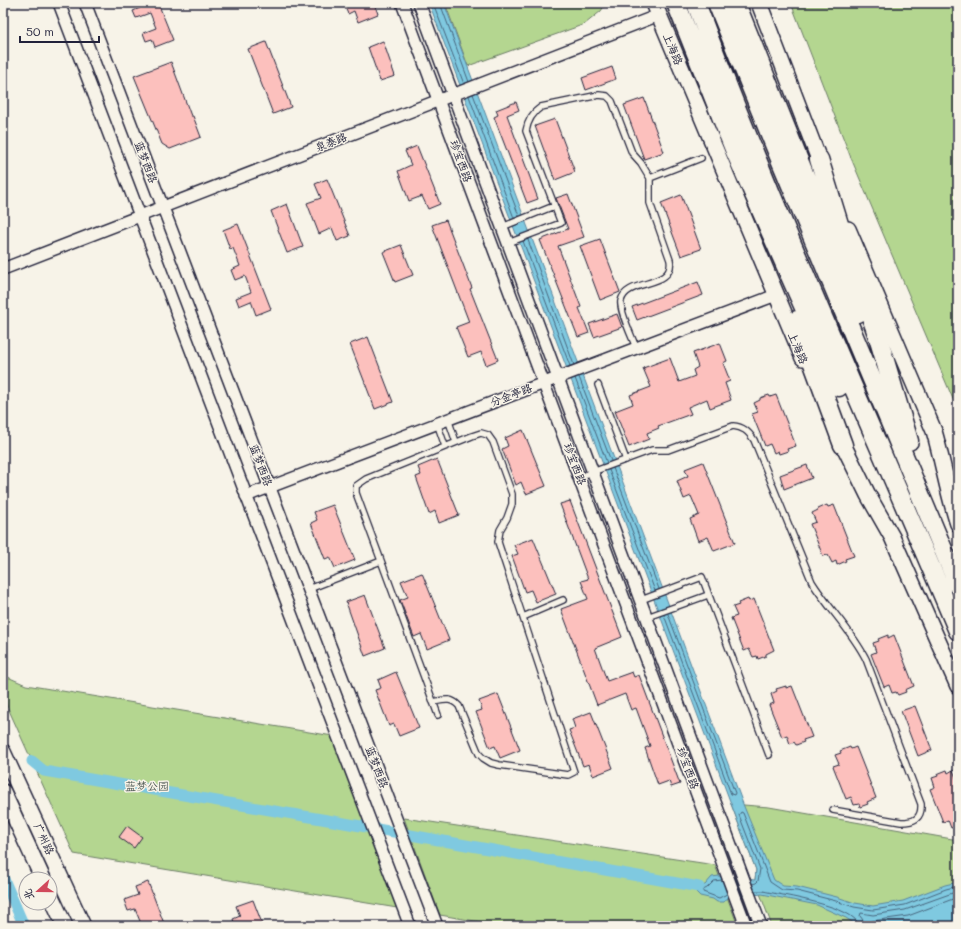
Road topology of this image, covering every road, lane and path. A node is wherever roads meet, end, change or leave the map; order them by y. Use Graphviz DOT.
graph roads {
  1 [pos="59,3"];
  2 [pos="85,3"];
  3 [pos="402,3"];
  4 [pos="419,3"];
  5 [pos="676,3"];
  6 [pos="696,3"];
  7 [pos="717,3"];
  8 [pos="736,3"];
  9 [pos="759,3"];
  10 [pos="657,9"];
  11 [pos="453,95"];
  12 [pos="439,101"];
  13 [pos="734,149"];
  14 [pos="701,158"];
  15 [pos="819,159"];
  16 [pos="650,178"];
  17 [pos="554,206"];
  18 [pos="163,207"];
  19 [pos="140,216"];
  20 [pos="502,227"];
  21 [pos="508,243"];
  22 [pos="3,269"];
  23 [pos="776,295"];
  24 [pos="636,348"];
  25 [pos="558,377"];
  26 [pos="544,383"];
  27 [pos="598,385"];
  28 [pos="448,419"];
  29 [pos="437,423"];
  30 [pos="904,429"];
  31 [pos="456,442"];
  32 [pos="843,445"];
  33 [pos="445,446"];
  34 [pos="626,460"];
  35 [pos="593,472"];
  36 [pos="579,477"];
  37 [pos="270,487"];
  38 [pos="246,496"];
  39 [pos="958,524"];
  40 [pos="940,542"];
  41 [pos="926,557"];
  42 [pos="381,561"];
  43 [pos="958,585"];
  44 [pos="309,589"];
  45 [pos="708,595"];
  46 [pos="563,600"];
  47 [pos="641,600"];
  48 [pos="523,616"];
  49 [pos="647,617"];
  50 [pos="958,631"];
  51 [pos="958,686"];
  52 [pos="433,702"];
  53 [pos="438,715"];
  54 [pos="3,752"];
  55 [pos="769,755"];
  56 [pos="3,792"];
  57 [pos="833,810"];
  58 [pos="39,871"];
  59 [pos="58,911"];
  60 [pos="65,926"];
  61 [pos="83,926"];
  62 [pos="410,926"];
  63 [pos="437,926"];
  64 [pos="746,926"];
  65 [pos="761,926"];
  1 -- 19 [label="street"];
  2 -- 18 [label="street, 蓝梦西路"];
  3 -- 12 [label="street, 珍宝西路"];
  4 -- 11 [label="street, 珍宝西路"];
  5 -- 13 [label="highway"];
  6 -- 41 [label="highway"];
  7 -- 40 [label="highway"];
  8 -- 30 [label="highway"];
  9 -- 15 [label="main road"];
  10 -- 11 [label="street, 泉泰路"];
  10 -- 23 [label="main road, 上海路"];
  11 -- 12 [label="street, 泉泰路"];
  11 -- 20 [label="street, 珍宝西路"];
  12 -- 18 [label="street, 泉泰路"];
  12 -- 26 [label="street, 珍宝西路"];
  13 -- 32 [label="highway"];
  13 -- 41 [label="highway"];
  14 -- 16 [label="lane"];
  15 -- 30 [label="highway"];
  15 -- 39 [label="main road"];
  16 -- 17 [label="lane"];
  16 -- 24 [label="lane"];
  17 -- 20 [label="lane"];
  17 -- 21 [label="lane"];
  18 -- 19 [label="street, 泉泰路"];
  18 -- 37 [label="street, 蓝梦西路"];
  19 -- 22 [label="street, 泉泰路"];
  19 -- 38 [label="street"];
  20 -- 21 [label="street, 珍宝西路"];
  21 -- 25 [label="street, 珍宝西路"];
  23 -- 24 [label="street, 分金亭路"];
  23 -- 32 [label="main road, 上海路"];
  24 -- 25 [label="street, 分金亭路"];
  25 -- 26 [label="street, 分金亭路"];
  25 -- 35 [label="street, 珍宝西路"];
  26 -- 28 [label="street, 分金亭路"];
  26 -- 36 [label="street, 珍宝西路"];
  27 -- 34 [label="lane"];
  28 -- 29 [label="street, 分金亭路"];
  28 -- 31 [label="lane"];
  29 -- 33 [label="lane"];
  29 -- 37 [label="street, 分金亭路"];
  30 -- 40 [label="highway"];
  31 -- 33 [label="lane"];
  31 -- 48 [label="lane"];
  32 -- 51 [label="main road, 上海路"];
  33 -- 42 [label="lane"];
  34 -- 35 [label="lane"];
  34 -- 57 [label="lane"];
  35 -- 36 [label="lane"];
  35 -- 47 [label="street, 珍宝西路"];
  36 -- 64 [label="street, 珍宝西路"];
  37 -- 38 [label="street, 分金亭路"];
  37 -- 44 [label="street, 蓝梦西路"];
  38 -- 62 [label="street"];
  40 -- 43 [label="highway"];
  41 -- 50 [label="highway"];
  42 -- 44 [label="lane"];
  42 -- 52 [label="lane"];
  44 -- 63 [label="street, 蓝梦西路"];
  45 -- 47 [label="lane"];
  45 -- 49 [label="lane"];
  45 -- 55 [label="lane"];
  46 -- 48 [label="lane"];
  47 -- 49 [label="street, 珍宝西路"];
  48 -- 52 [label="lane"];
  49 -- 65 [label="street, 珍宝西路"];
  52 -- 53 [label="lane"];
  54 -- 61 [label="main road, 广州路"];
  56 -- 58 [label="main road, 广州路"];
  59 -- 60 [label="main road"];
}
